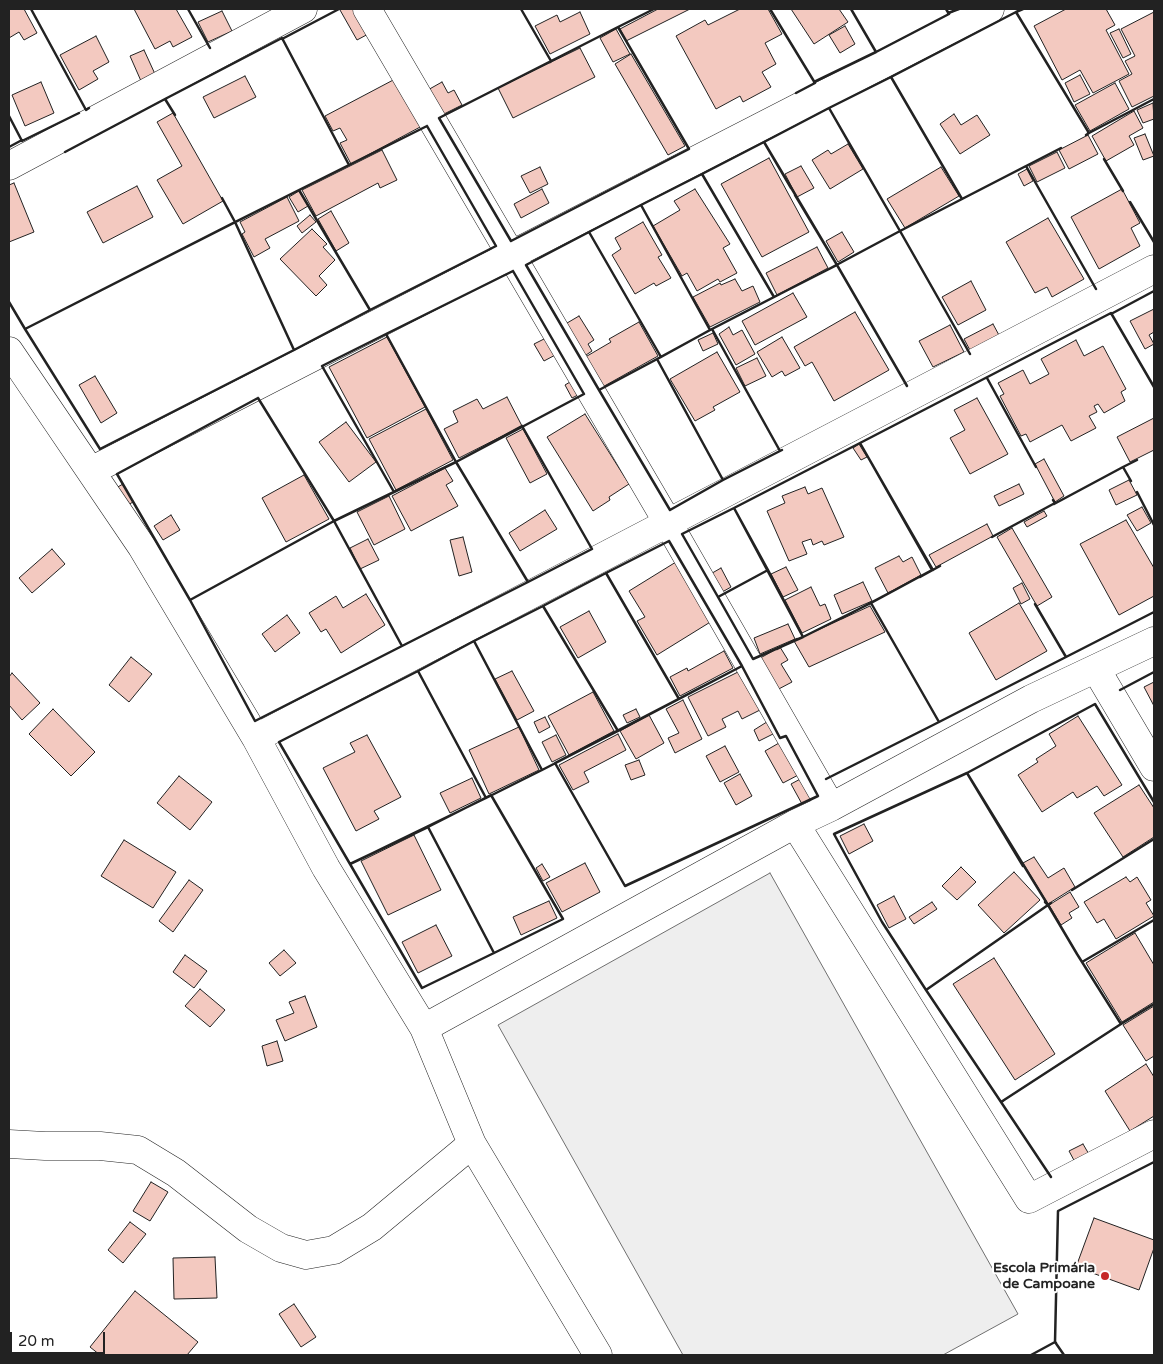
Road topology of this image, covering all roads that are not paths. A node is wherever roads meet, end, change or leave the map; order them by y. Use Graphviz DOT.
graph roads {
  1 [pos="303,9"];
  2 [pos="368,9"];
  3 [pos="990,9"];
  4 [pos="9,166"];
  5 [pos="511,255"];
  6 [pos="1154,270"];
  7 [pos="9,351"];
  8 [pos="91,471"];
  9 [pos="668,523"];
  10 [pos="1154,642"];
  11 [pos="1096,669"];
  12 [pos="256,738"];
  13 [pos="1154,767"];
  14 [pos="831,807"];
  15 [pos="795,824"];
  16 [pos="424,1028"];
  17 [pos="1154,1134"];
  18 [pos="9,1144"];
  19 [pos="472,1144"];
  20 [pos="598,1355"];
  1 -- 4 [label="street"];
  2 -- 5 [label="street"];
  3 -- 5 [label="street"];
  5 -- 8 [label="street"];
  5 -- 9 [label="street"];
  6 -- 9 [label="street"];
  7 -- 8 [label="street"];
  8 -- 12 [label="street"];
  9 -- 12 [label="street"];
  9 -- 14 [label="street"];
  10 -- 11 [label="street"];
  11 -- 13 [label="street"];
  11 -- 14 [label="street"];
  12 -- 16 [label="street"];
  14 -- 15 [label="street"];
  15 -- 16 [label="street"];
  15 -- 17 [label="street"];
  16 -- 19 [label="street"];
  18 -- 19 [label="street"];
  19 -- 20 [label="street"];
}
